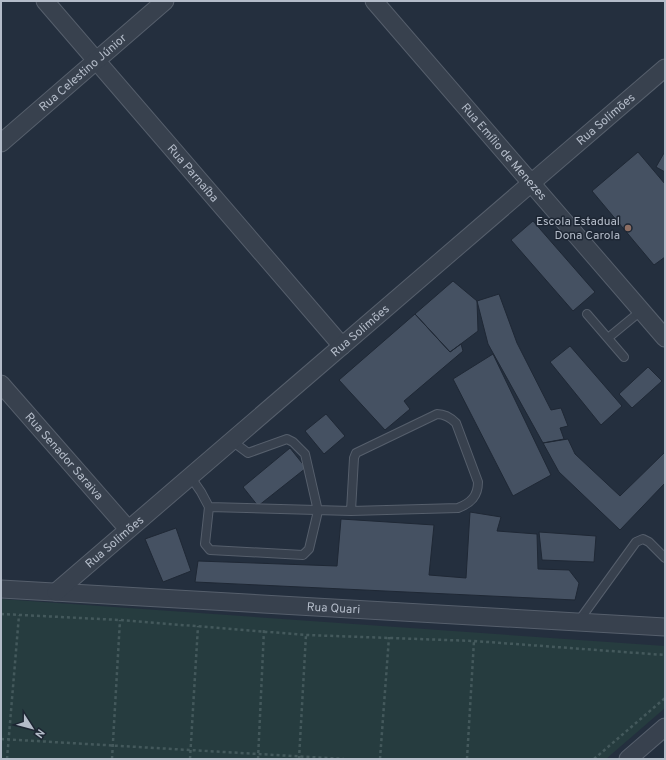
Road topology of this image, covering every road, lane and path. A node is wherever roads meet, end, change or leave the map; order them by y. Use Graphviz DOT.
graph roads {
  1 [pos="45,1"];
  2 [pos="164,1"];
  3 [pos="374,1"];
  4 [pos="96,60"];
  5 [pos="665,68"];
  6 [pos="1,143"];
  7 [pos="532,183"];
  8 [pos="642,310"];
  9 [pos="587,314"];
  10 [pos="608,338"];
  11 [pos="665,338"];
  12 [pos="342,346"];
  13 [pos="624,358"];
  14 [pos="1,384"];
  15 [pos="232,441"];
  16 [pos="190,476"];
  17 [pos="208,507"];
  18 [pos="318,511"];
  19 [pos="351,511"];
  20 [pos="128,530"];
  21 [pos="665,558"];
  22 [pos="1,589"];
  23 [pos="56,592"];
  24 [pos="1,614"];
  25 [pos="19,615"];
  26 [pos="120,620"];
  27 [pos="578,622"];
  28 [pos="198,626"];
  29 [pos="665,627"];
  30 [pos="264,630"];
  31 [pos="306,635"];
  32 [pos="389,638"];
  33 [pos="474,641"];
  34 [pos="665,655"];
  35 [pos="665,698"];
  36 [pos="665,727"];
  37 [pos="1,739"];
  38 [pos="8,739"];
  39 [pos="113,745"];
  40 [pos="191,750"];
  41 [pos="259,754"];
  42 [pos="299,758"];
  43 [pos="7,759"];
  44 [pos="112,759"];
  45 [pos="190,759"];
  46 [pos="258,759"];
  47 [pos="344,759"];
  48 [pos="380,759"];
  49 [pos="467,759"];
  50 [pos="594,759"];
  51 [pos="628,759"];
  1 -- 4 [label="street, Rua Parnaíba"];
  2 -- 4 [label="street, Rua Celestino Júnior"];
  3 -- 7 [label="street, Rua Emílio de Menezes"];
  4 -- 6 [label="street, Rua Celestino Júnior"];
  4 -- 12 [label="street, Rua Parnaíba"];
  5 -- 7 [label="street, Rua Solimões"];
  7 -- 8 [label="street, Rua Emílio de Menezes"];
  7 -- 12 [label="street, Rua Solimões"];
  8 -- 10 [label="lane"];
  8 -- 11 [label="street, Rua Emílio de Menezes"];
  9 -- 10 [label="lane"];
  10 -- 13 [label="lane"];
  12 -- 15 [label="street, Rua Solimões"];
  14 -- 20 [label="street, Rua Senador Saraiva"];
  15 -- 16 [label="street, Rua Solimões"];
  15 -- 18 [label="lane"];
  16 -- 17 [label="lane"];
  16 -- 20 [label="street, Rua Solimões"];
  17 -- 18 [label="lane"];
  17 -- 18 [label="lane"];
  18 -- 19 [label="lane"];
  19 -- 19 [label="lane"];
  20 -- 23 [label="street, Rua Solimões"];
  21 -- 27 [label="lane"];
  22 -- 23 [label="street, Rua Quari"];
  23 -- 27 [label="street, Rua Quari"];
  24 -- 25 [label="path"];
  25 -- 26 [label="path"];
  25 -- 38 [label="path"];
  26 -- 28 [label="path"];
  26 -- 39 [label="path"];
  27 -- 29 [label="street, Rua Quari"];
  28 -- 30 [label="path"];
  28 -- 40 [label="path"];
  30 -- 31 [label="path"];
  30 -- 41 [label="path"];
  31 -- 32 [label="path"];
  31 -- 42 [label="path"];
  32 -- 33 [label="path"];
  32 -- 48 [label="path"];
  33 -- 34 [label="path"];
  33 -- 49 [label="path"];
  35 -- 50 [label="path"];
  36 -- 51 [label="street"];
  37 -- 38 [label="path"];
  38 -- 39 [label="path"];
  38 -- 43 [label="path"];
  39 -- 40 [label="path"];
  39 -- 44 [label="path"];
  40 -- 41 [label="path"];
  40 -- 45 [label="path"];
  41 -- 42 [label="path"];
  41 -- 46 [label="path"];
  42 -- 47 [label="path"];
}
